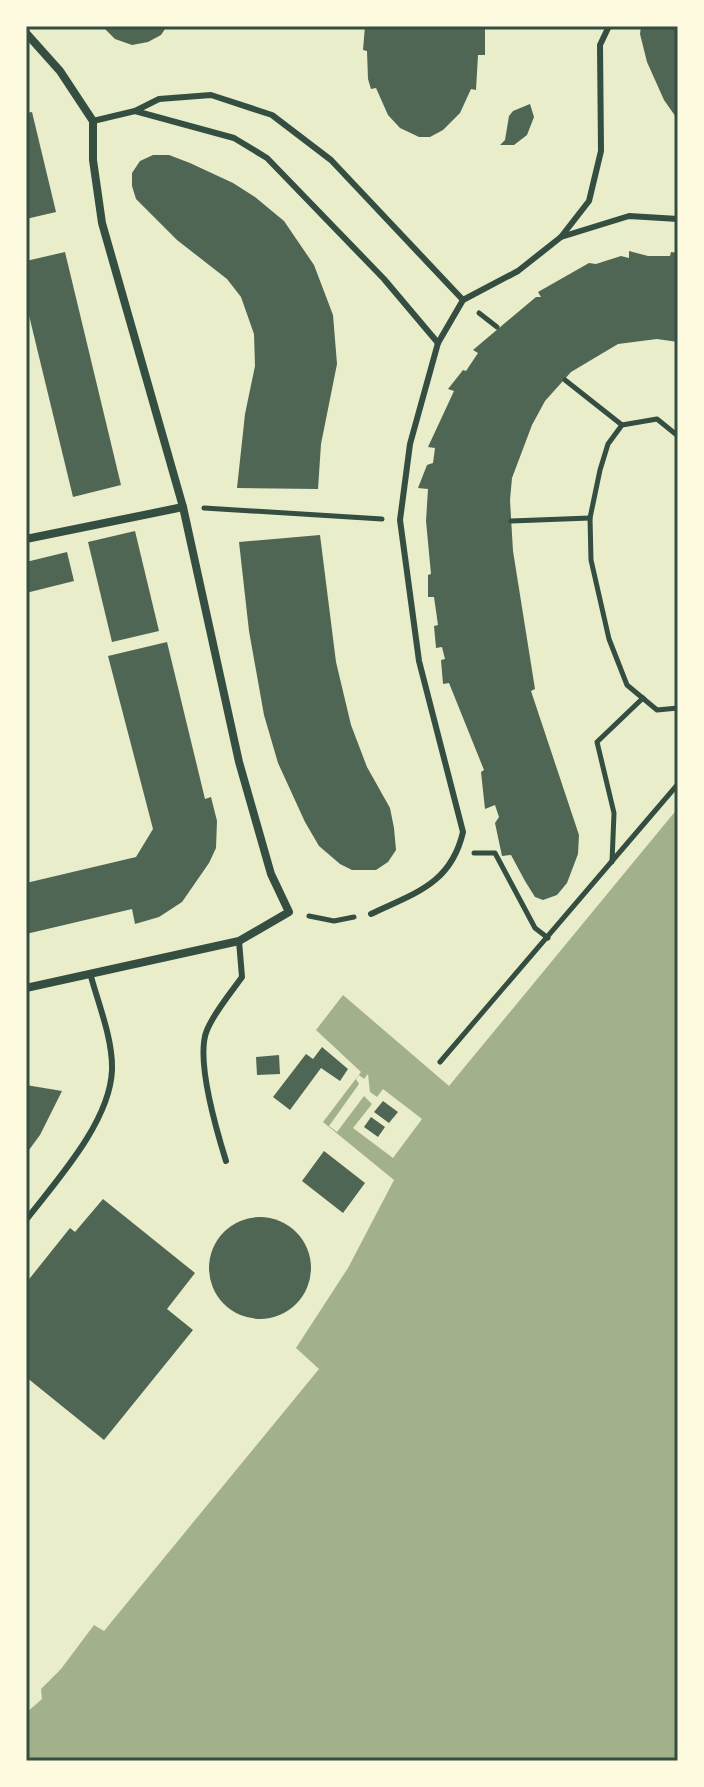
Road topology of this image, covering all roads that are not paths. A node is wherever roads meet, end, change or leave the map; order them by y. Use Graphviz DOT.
graph roads {
  1 [pos="609,26"];
  2 [pos="26,33"];
  3 [pos="135,111"];
  4 [pos="93,121"];
  5 [pos="678,219"];
  6 [pos="561,237"];
  7 [pos="463,300"];
  8 [pos="438,343"];
  9 [pos="183,507"];
  10 [pos="26,539"];
  11 [pos="371,914"];
  12 [pos="239,941"];
  13 [pos="90,973"];
  14 [pos="26,988"];
  15 [pos="226,1161"];
  16 [pos="26,1220"];
  1 -- 6 [label="lane"];
  2 -- 4 [label="street"];
  3 -- 4 [label="lane"];
  3 -- 7 [label="lane"];
  3 -- 8 [label="lane"];
  4 -- 9 [label="street"];
  5 -- 6 [label="lane"];
  6 -- 7 [label="lane"];
  7 -- 8 [label="lane"];
  8 -- 11 [label="lane"];
  9 -- 10 [label="street"];
  9 -- 12 [label="street"];
  12 -- 13 [label="street"];
  12 -- 15 [label="lane"];
  13 -- 14 [label="street"];
  13 -- 16 [label="lane"];
}
